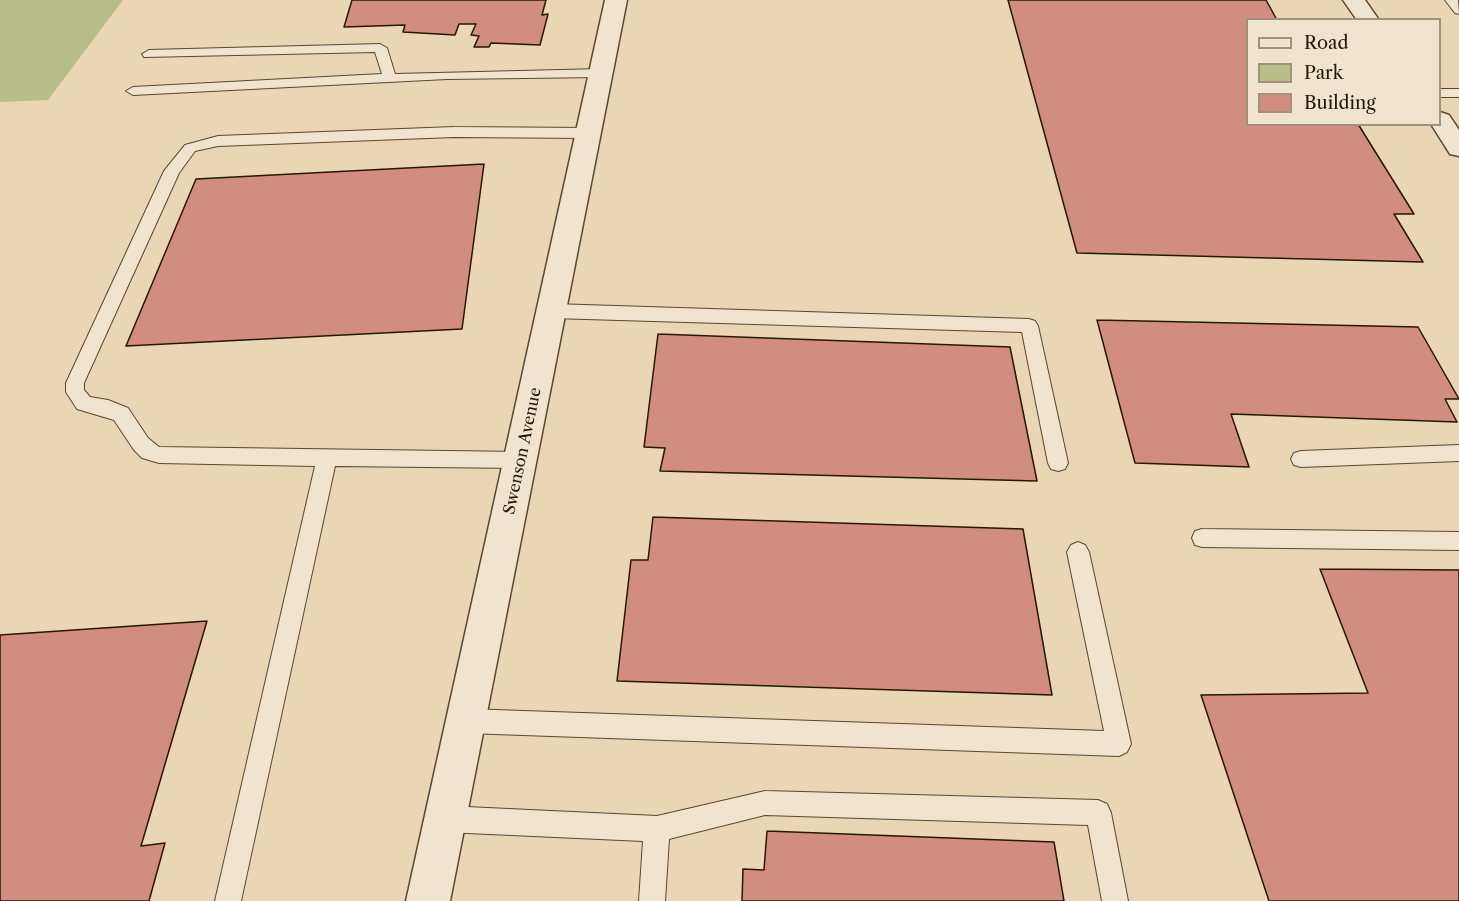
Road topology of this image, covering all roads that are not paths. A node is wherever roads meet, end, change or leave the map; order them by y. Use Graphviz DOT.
graph roads {
  1 [pos="616,0"];
  2 [pos="1354,0"];
  3 [pos="1451,0"];
  4 [pos="1459,10"];
  5 [pos="1367,18"];
  6 [pos="149,54"];
  7 [pos="602,73"];
  8 [pos="390,78"];
  9 [pos="133,91"];
  10 [pos="1441,93"];
  11 [pos="1459,93"];
  12 [pos="1441,121"];
  13 [pos="590,133"];
  14 [pos="1459,148"];
  15 [pos="552,311"];
  16 [pos="1459,453"];
  17 [pos="327,457"];
  18 [pos="1301,459"];
  19 [pos="521,460"];
  20 [pos="1059,463"];
  21 [pos="1202,538"];
  22 [pos="1459,542"];
  23 [pos="1078,552"];
  24 [pos="466,721"];
  25 [pos="445,819"];
  26 [pos="657,829"];
  27 [pos="228,901"];
  28 [pos="428,901"];
  29 [pos="652,901"];
  30 [pos="1115,901"];
  1 -- 7 [label="street, Swenson Avenue"];
  2 -- 5 [label="street"];
  3 -- 4 [label="lane"];
  6 -- 8 [label="lane"];
  7 -- 8 [label="lane"];
  7 -- 13 [label="street, Swenson Avenue"];
  8 -- 9 [label="lane"];
  10 -- 11 [label="lane"];
  12 -- 14 [label="street"];
  13 -- 15 [label="street, Swenson Avenue"];
  13 -- 17 [label="lane"];
  15 -- 19 [label="street, Swenson Avenue"];
  15 -- 20 [label="lane"];
  16 -- 18 [label="lane"];
  17 -- 19 [label="lane"];
  17 -- 27 [label="lane"];
  19 -- 24 [label="street, Swenson Avenue"];
  21 -- 22 [label="lane"];
  23 -- 24 [label="lane"];
  24 -- 25 [label="street, Swenson Avenue"];
  25 -- 26 [label="lane"];
  25 -- 28 [label="street, Swenson Avenue"];
  26 -- 29 [label="lane"];
  26 -- 30 [label="lane"];
}
